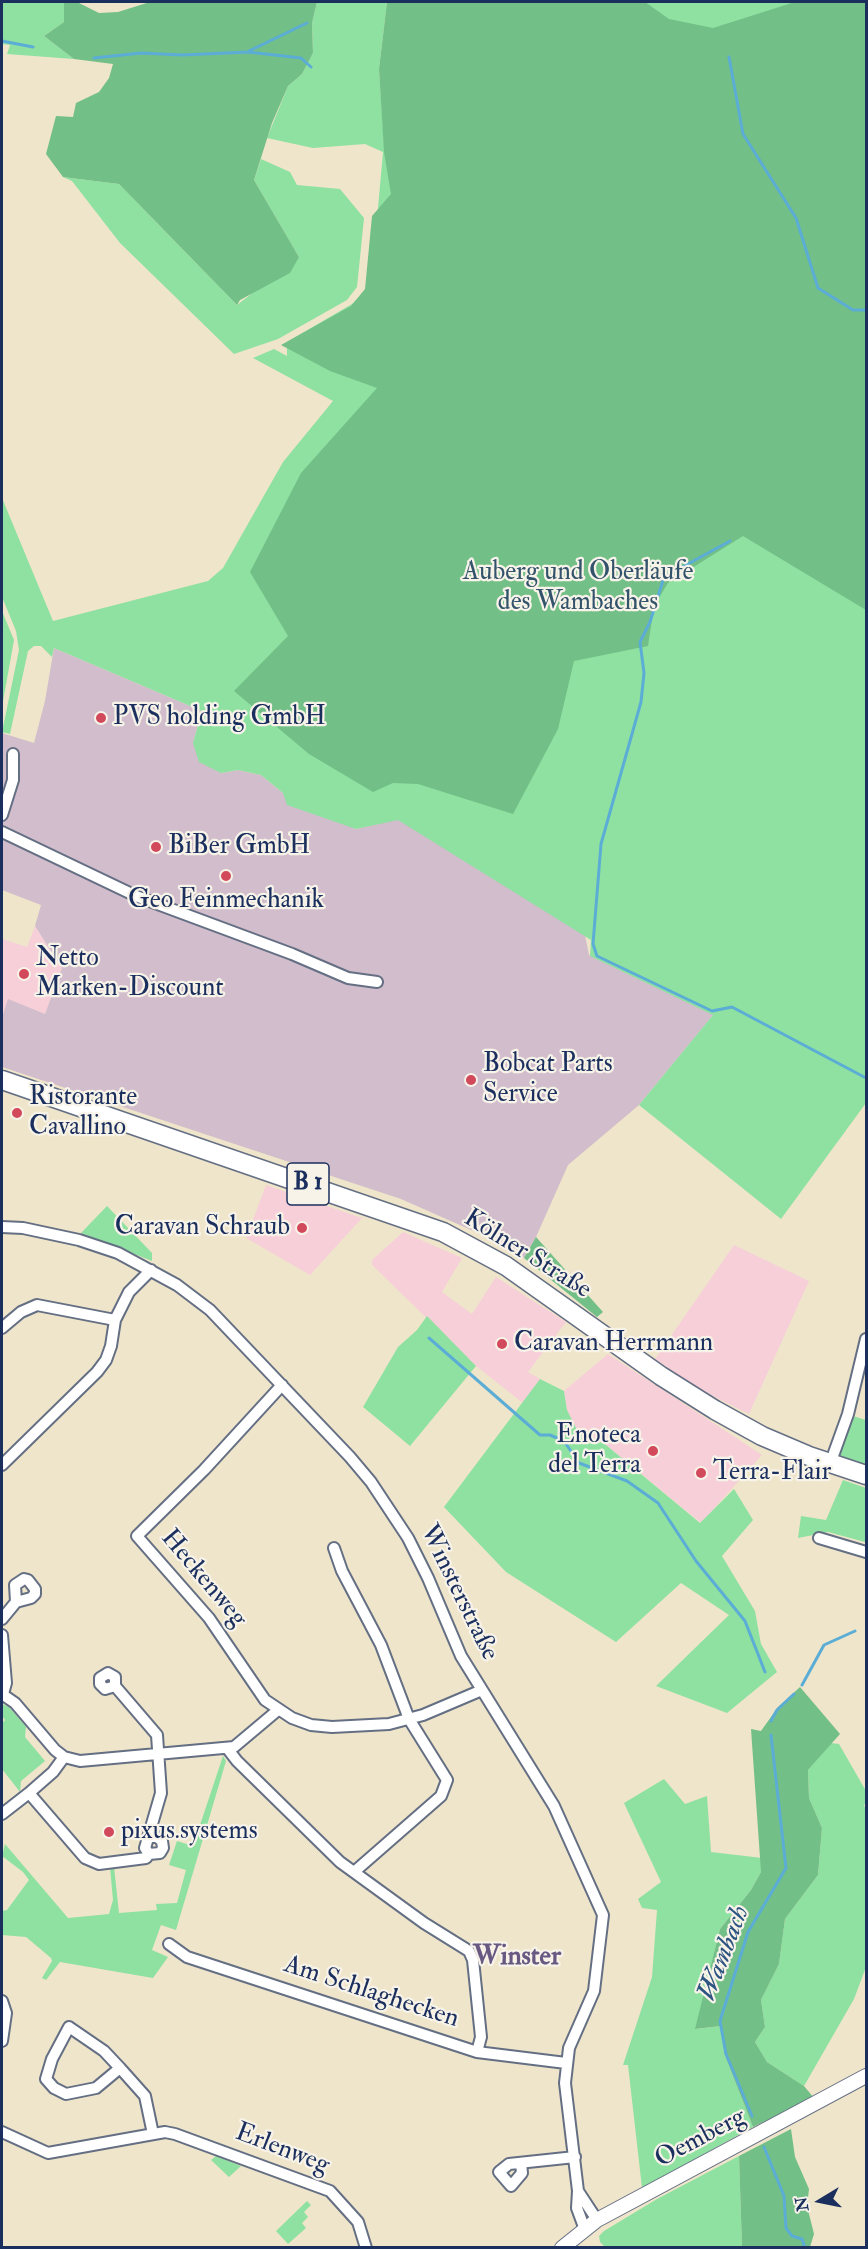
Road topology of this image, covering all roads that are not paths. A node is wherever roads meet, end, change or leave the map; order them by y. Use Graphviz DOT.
graph roads {
  1 [pos="13,754"];
  2 [pos="2,815"];
  3 [pos="2,832"];
  4 [pos="377,982"];
  5 [pos="2,1080"];
  6 [pos="2,1227"];
  7 [pos="151,1270"];
  8 [pos="115,1320"];
  9 [pos="2,1328"];
  10 [pos="867,1340"];
  11 [pos="865,1355"];
  12 [pos="282,1385"];
  13 [pos="830,1464"];
  14 [pos="2,1465"];
  15 [pos="867,1475"];
  16 [pos="819,1538"];
  17 [pos="334,1548"];
  18 [pos="867,1552"];
  19 [pos="16,1602"];
  20 [pos="2,1619"];
  21 [pos="2,1635"];
  22 [pos="115,1686"];
  23 [pos="482,1690"];
  24 [pos="2,1694"];
  25 [pos="278,1710"];
  26 [pos="409,1719"];
  27 [pos="227,1748"];
  28 [pos="159,1754"];
  29 [pos="64,1757"];
  30 [pos="29,1793"];
  31 [pos="2,1814"];
  32 [pos="354,1872"];
  33 [pos="170,1944"];
  34 [pos="2,2001"];
  35 [pos="2,2042"];
  36 [pos="477,2052"];
  37 [pos="566,2063"];
  38 [pos="120,2068"];
  39 [pos="867,2076"];
  40 [pos="2,2133"];
  41 [pos="153,2134"];
  42 [pos="575,2157"];
  43 [pos="521,2163"];
  44 [pos="590,2224"];
  45 [pos="366,2247"];
  46 [pos="562,2247"];
  1 -- 2 [label="street"];
  3 -- 4 [label="street"];
  5 -- 13 [label="main road, Kölner Straße / B 1"];
  6 -- 7 [label="street, Winsterstraße"];
  7 -- 8 [label="street"];
  7 -- 12 [label="street, Winsterstraße"];
  8 -- 9 [label="street"];
  8 -- 14 [label="street"];
  10 -- 11 [label="street"];
  11 -- 13 [label="street"];
  12 -- 23 [label="street, Winsterstraße"];
  12 -- 25 [label="street, Heckenweg"];
  13 -- 15 [label="main road, Kölner Straße / B 1"];
  16 -- 18 [label="street"];
  17 -- 26 [label="street"];
  19 -- 20 [label="street"];
  21 -- 24 [label="street"];
  22 -- 28 [label="street"];
  23 -- 26 [label="street, Heckenweg"];
  23 -- 37 [label="street, Winsterstraße"];
  24 -- 29 [label="street"];
  25 -- 26 [label="street, Heckenweg"];
  25 -- 27 [label="street"];
  26 -- 32 [label="street"];
  27 -- 28 [label="street"];
  27 -- 32 [label="street"];
  28 -- 29 [label="street"];
  28 -- 30 [label="street"];
  29 -- 30 [label="street"];
  30 -- 31 [label="street"];
  32 -- 36 [label="street"];
  33 -- 36 [label="street, Am Schlaghecken"];
  34 -- 35 [label="street"];
  36 -- 37 [label="street, Am Schlaghecken"];
  37 -- 42 [label="street, Winsterstraße"];
  38 -- 38 [label="street"];
  38 -- 41 [label="street"];
  39 -- 44 [label="street, Oemberg"];
  40 -- 41 [label="street, Erlenweg"];
  41 -- 45 [label="street, Erlenweg"];
  42 -- 43 [label="street"];
  42 -- 44 [label="street, Winsterstraße"];
  44 -- 46 [label="street, Oemberg"];
}
